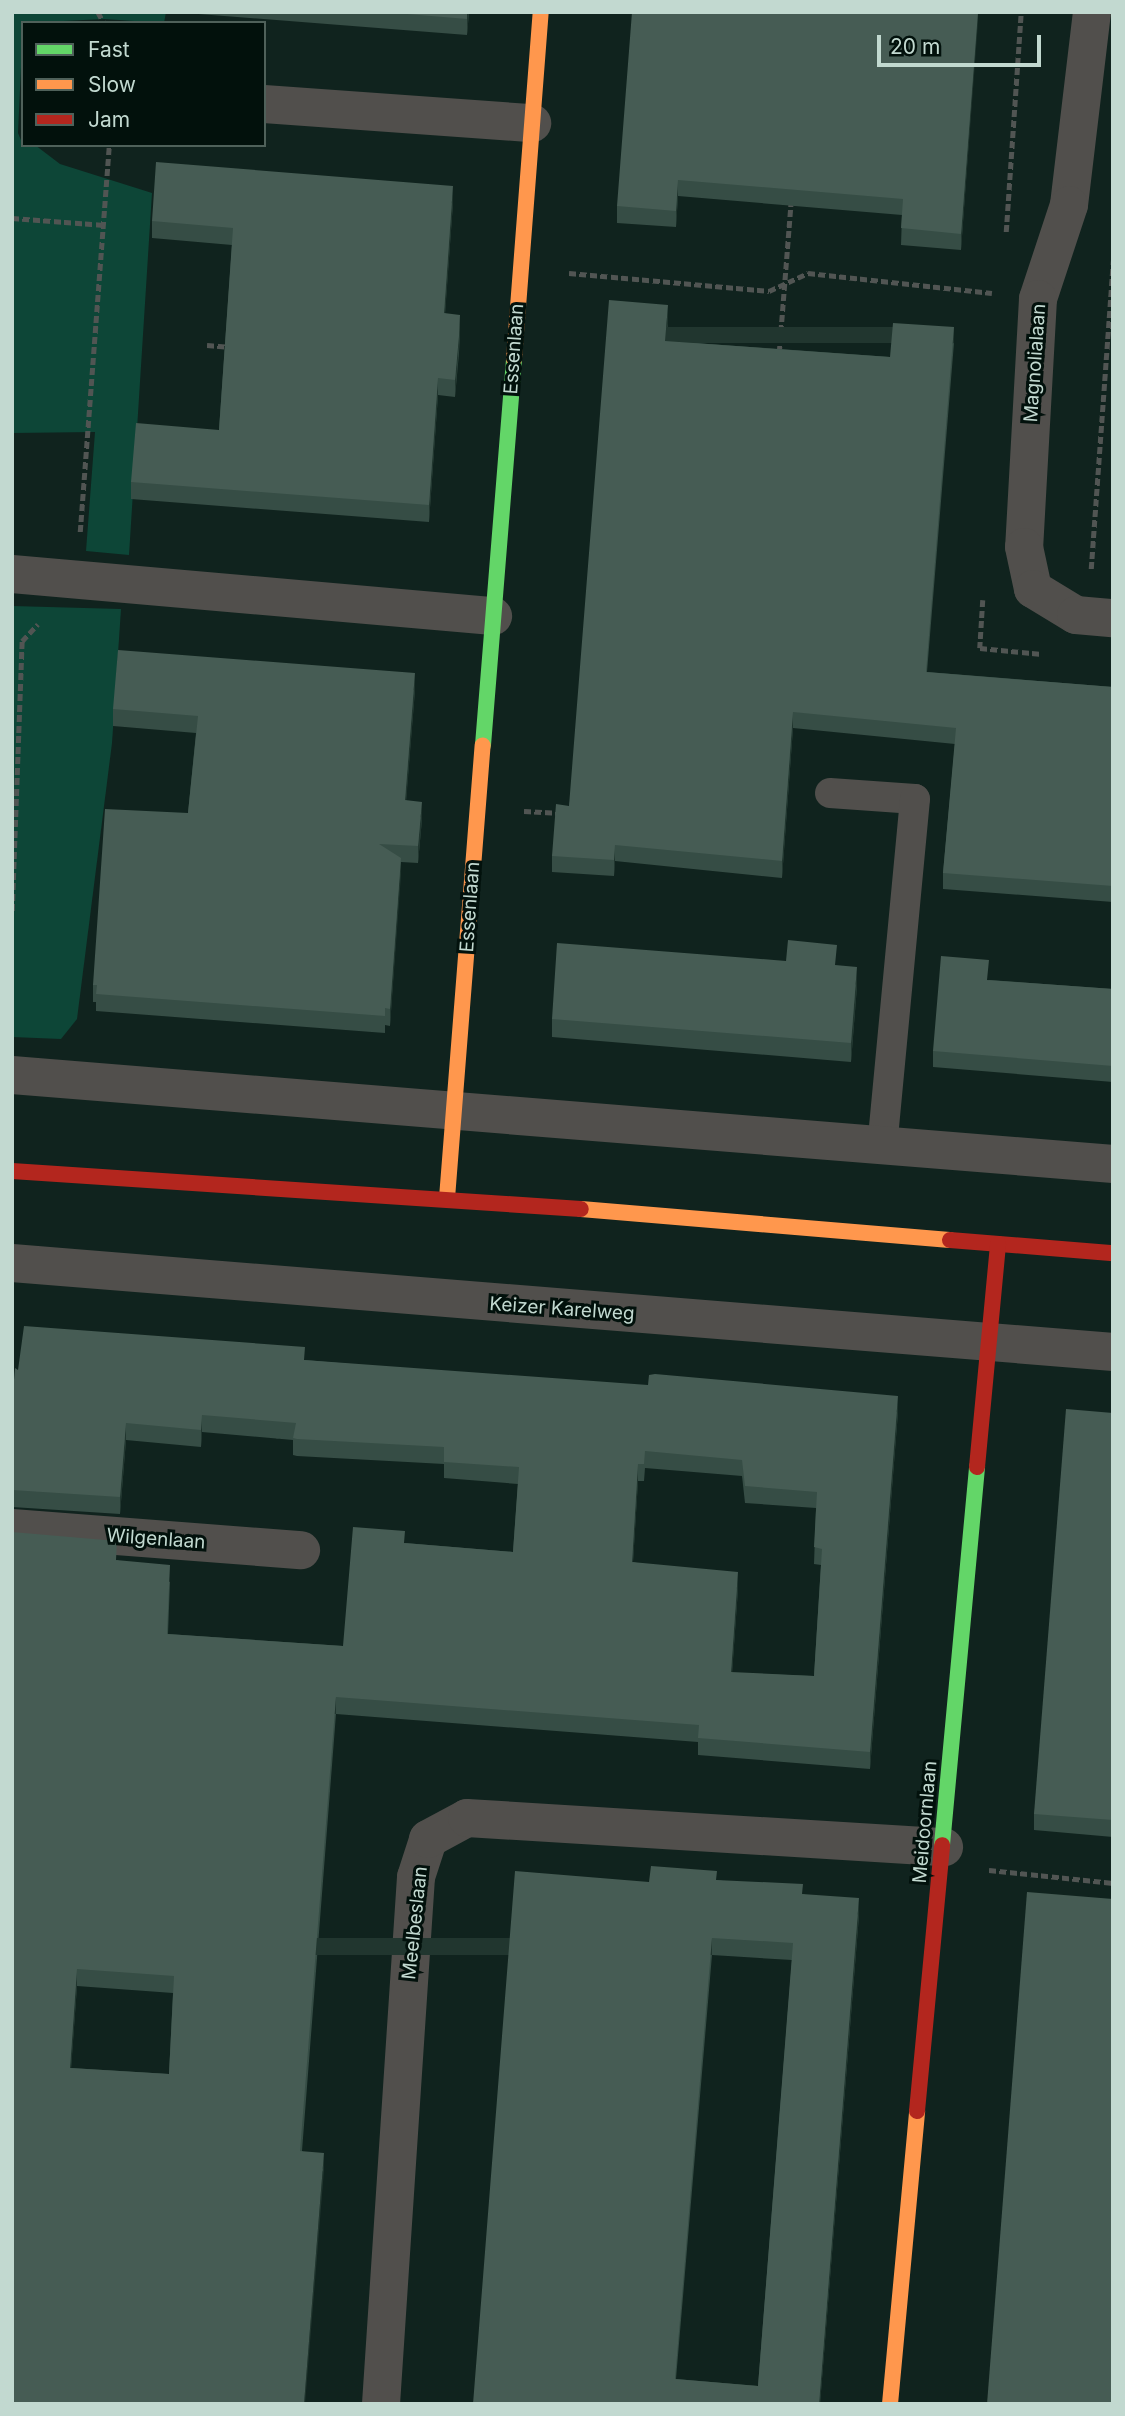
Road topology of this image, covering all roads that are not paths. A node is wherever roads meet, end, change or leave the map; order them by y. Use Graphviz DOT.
graph roads {
  1 [pos="541,12"];
  2 [pos="1092,12"];
  3 [pos="266,104"];
  4 [pos="532,124"];
  5 [pos="12,575"];
  6 [pos="493,616"];
  7 [pos="1100,617"];
  8 [pos="831,793"];
  9 [pos="12,1075"];
  10 [pos="454,1109"];
  11 [pos="882,1145"];
  12 [pos="1113,1164"];
  13 [pos="12,1171"];
  14 [pos="447,1198"];
  15 [pos="998,1244"];
  16 [pos="1113,1253"];
  17 [pos="12,1263"];
  18 [pos="988,1340"];
  19 [pos="1113,1352"];
  20 [pos="12,1528"];
  21 [pos="301,1550"];
  22 [pos="944,1847"];
  23 [pos="381,2404"];
  24 [pos="890,2404"];
  1 -- 4 [label="street, Essenlaan"];
  2 -- 7 [label="street, Magnolialaan"];
  3 -- 4 [label="street"];
  4 -- 6 [label="street, Essenlaan"];
  5 -- 6 [label="street"];
  6 -- 10 [label="street, Essenlaan"];
  8 -- 11 [label="lane"];
  9 -- 10 [label="street"];
  10 -- 11 [label="street"];
  10 -- 14 [label="street, Essenlaan"];
  11 -- 12 [label="street"];
  13 -- 14 [label="street"];
  14 -- 15 [label="street"];
  15 -- 16 [label="street"];
  15 -- 18 [label="street, Meidoornlaan"];
  17 -- 18 [label="street, Keizer Karelweg"];
  18 -- 19 [label="street, Keizer Karelweg"];
  18 -- 22 [label="street, Meidoornlaan"];
  20 -- 21 [label="street, Wilgenlaan"];
  22 -- 23 [label="street, Meelbeslaan"];
  22 -- 24 [label="street, Meidoornlaan"];
}
